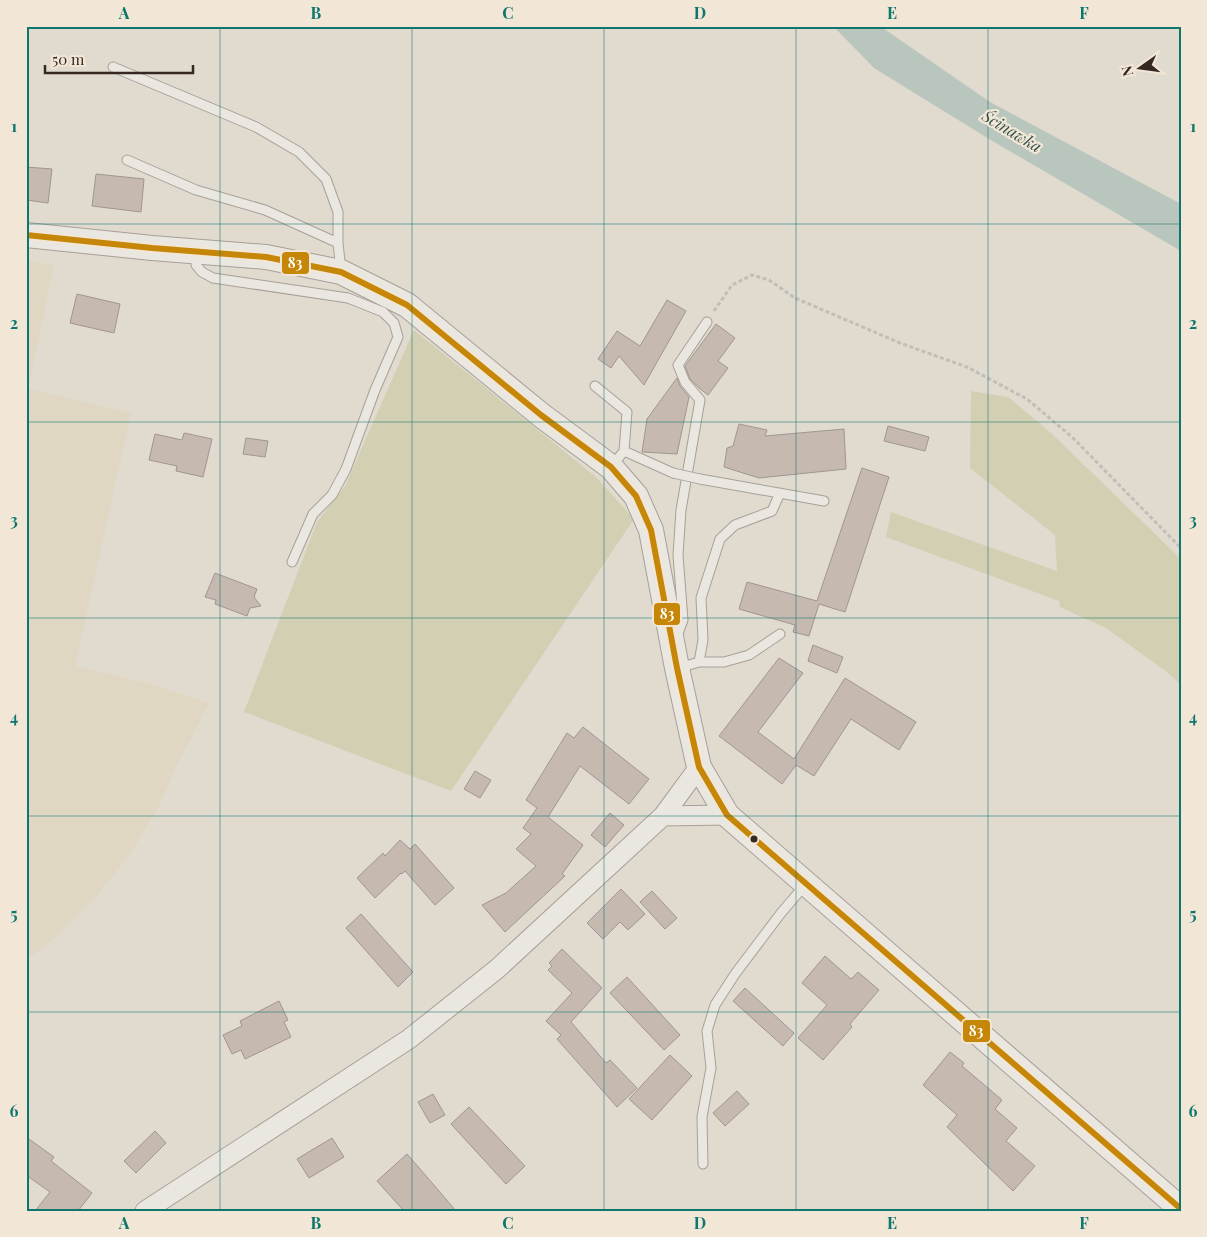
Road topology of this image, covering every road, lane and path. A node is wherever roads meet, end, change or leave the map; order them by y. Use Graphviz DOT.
graph roads {
  1 [pos="113,67"];
  2 [pos="127,160"];
  3 [pos="26,235"];
  4 [pos="338,243"];
  5 [pos="197,252"];
  6 [pos="341,272"];
  7 [pos="707,322"];
  8 [pos="595,386"];
  9 [pos="618,459"];
  10 [pos="780,493"];
  11 [pos="824,501"];
  12 [pos="1181,548"];
  13 [pos="292,562"];
  14 [pos="780,634"];
  15 [pos="683,658"];
  16 [pos="699,767"];
  17 [pos="727,815"];
  18 [pos="663,816"];
  19 [pos="806,885"];
  20 [pos="703,1164"];
  21 [pos="1181,1208"];
  22 [pos="145,1211"];
  1 -- 4 [label="lane"];
  2 -- 4 [label="lane"];
  3 -- 5 [label="street"];
  4 -- 6 [label="lane"];
  5 -- 6 [label="street"];
  5 -- 13 [label="lane"];
  6 -- 9 [label="street"];
  7 -- 12 [label="path"];
  7 -- 15 [label="lane"];
  8 -- 9 [label="lane"];
  9 -- 10 [label="lane, bridge"];
  9 -- 15 [label="street"];
  10 -- 11 [label="lane"];
  10 -- 15 [label="lane"];
  14 -- 15 [label="lane"];
  15 -- 16 [label="street"];
  16 -- 17 [label="street"];
  16 -- 18 [label="street"];
  17 -- 18 [label="street"];
  17 -- 19 [label="street"];
  18 -- 22 [label="street"];
  19 -- 20 [label="lane"];
  19 -- 21 [label="street"];
}
